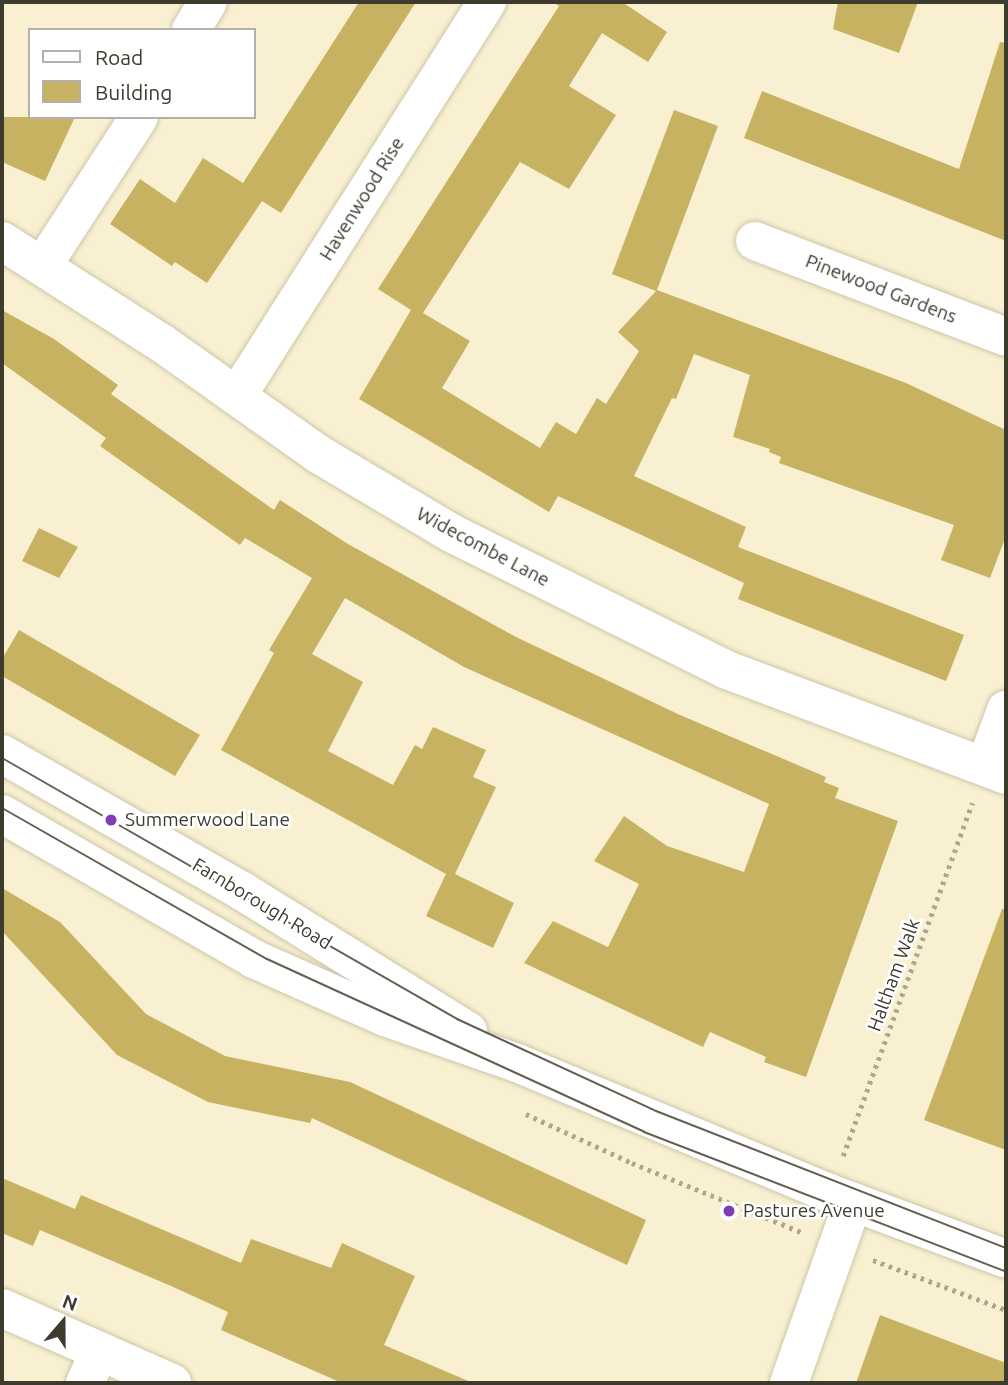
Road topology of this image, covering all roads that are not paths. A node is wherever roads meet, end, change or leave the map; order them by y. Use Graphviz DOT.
graph roads {
  1 [pos="208,2"];
  2 [pos="487,2"];
  3 [pos="192,28"];
  4 [pos="138,119"];
  5 [pos="755,240"];
  6 [pos="2,241"];
  7 [pos="43,265"];
  8 [pos="1006,337"];
  9 [pos="237,396"];
  10 [pos="1006,710"];
  11 [pos="2,754"];
  12 [pos="996,771"];
  13 [pos="2,814"];
  14 [pos="517,1063"];
  15 [pos="841,1197"];
  16 [pos="1006,1259"];
  17 [pos="2,1308"];
  18 [pos="93,1367"];
  19 [pos="172,1383"];
  20 [pos="789,1383"];
  1 -- 3 [label="street"];
  2 -- 9 [label="street, Havenwood Rise"];
  4 -- 7 [label="street"];
  5 -- 8 [label="street, Pinewood Gardens"];
  6 -- 7 [label="street, Widecombe Lane"];
  7 -- 9 [label="street, Widecombe Lane"];
  9 -- 12 [label="street, Widecombe Lane"];
  10 -- 12 [label="street"];
  11 -- 14 [label="street, Farnborough Road"];
  13 -- 14 [label="street, Farnborough Road"];
  14 -- 15 [label="street, Farnborough Road"];
  15 -- 16 [label="street, Farnborough Road"];
  15 -- 20 [label="street"];
  17 -- 18 [label="street"];
  18 -- 19 [label="street"];
}
